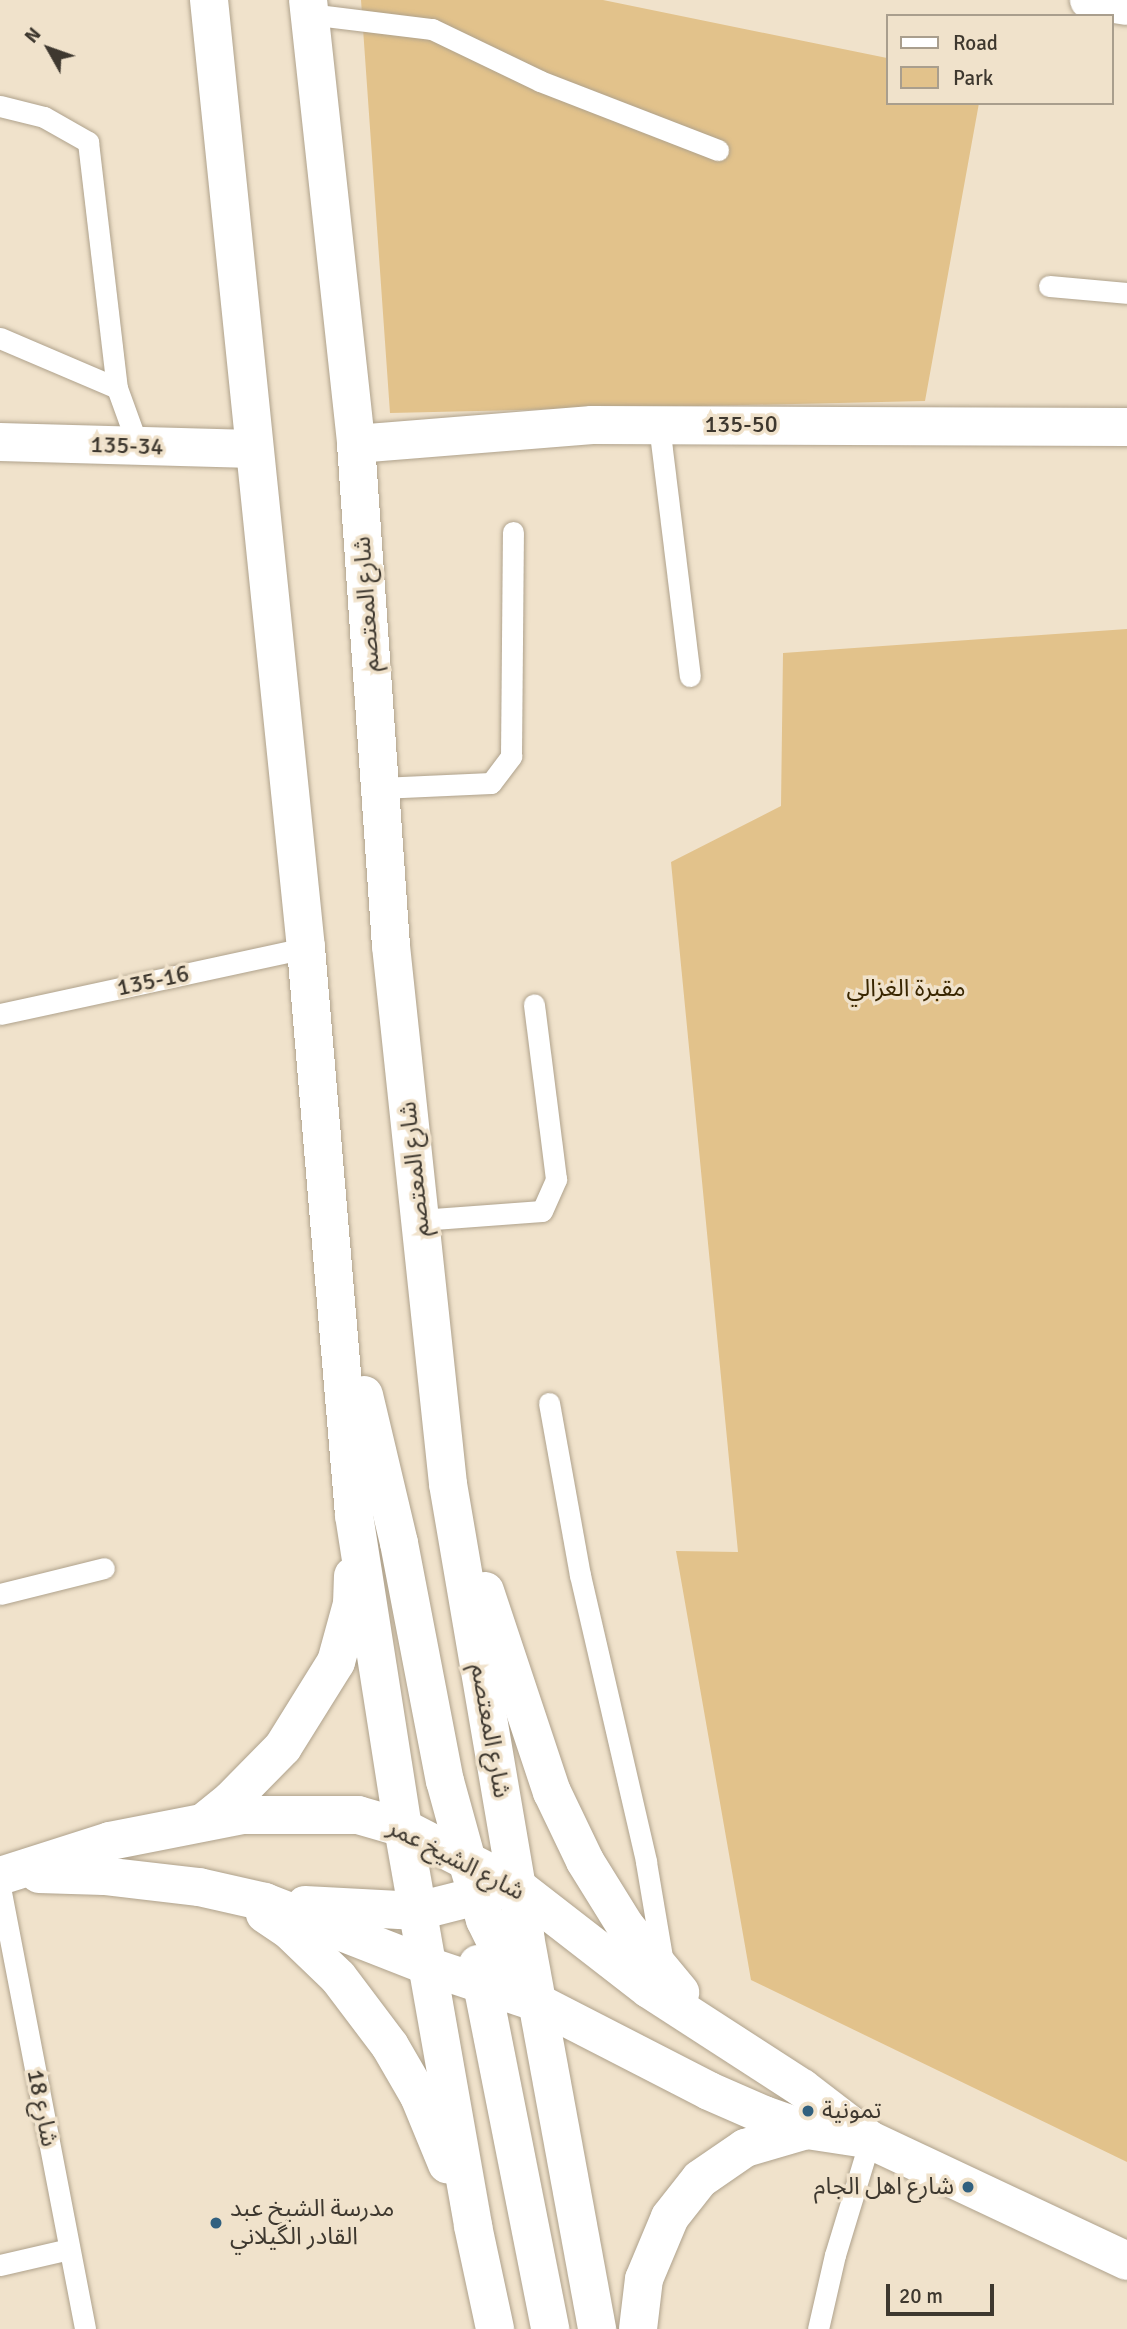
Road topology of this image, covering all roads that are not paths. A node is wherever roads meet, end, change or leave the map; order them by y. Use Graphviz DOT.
graph roads {
  1 [pos="209,0"];
  2 [pos="1088,0"];
  3 [pos="1127,6"];
  4 [pos="309,7"];
  5 [pos="0,106"];
  6 [pos="718,150"];
  7 [pos="1049,286"];
  8 [pos="1127,293"];
  9 [pos="0,338"];
  10 [pos="117,388"];
  11 [pos="659,425"];
  12 [pos="1127,427"];
  13 [pos="0,442"];
  14 [pos="356,444"];
  15 [pos="138,446"];
  16 [pos="253,449"];
  17 [pos="513,532"];
  18 [pos="690,676"];
  19 [pos="380,788"];
  20 [pos="306,948"];
  21 [pos="534,1004"];
  22 [pos="0,1014"];
  23 [pos="420,1220"];
  24 [pos="334,1270"];
  25 [pos="549,1403"];
  26 [pos="448,1484"];
  27 [pos="355,1514"];
  28 [pos="103,1568"];
  29 [pos="0,1594"];
  30 [pos="201,1824"];
  31 [pos="403,1828"];
  32 [pos="467,1861"];
  33 [pos="5,1879"];
  34 [pos="516,1886"];
  35 [pos="251,1899"];
  36 [pos="471,1899"];
  37 [pos="418,1911"];
  38 [pos="428,1966"];
  39 [pos="666,1976"];
  40 [pos="483,1984"];
  41 [pos="538,2003"];
  42 [pos="716,2033"];
  43 [pos="807,2130"];
  44 [pos="870,2140"];
  45 [pos="474,2226"];
  46 [pos="69,2249"];
  47 [pos="1127,2261"];
  48 [pos="0,2265"];
  49 [pos="85,2329"];
  50 [pos="495,2329"];
  51 [pos="550,2329"];
  52 [pos="597,2329"];
  53 [pos="638,2329"];
  54 [pos="818,2329"];
  1 -- 16 [label="main road"];
  2 -- 3 [label="main road"];
  4 -- 6 [label="lane"];
  4 -- 14 [label="main road, شارع المعتصم"];
  5 -- 10 [label="lane"];
  7 -- 8 [label="lane"];
  9 -- 10 [label="lane"];
  10 -- 15 [label="lane"];
  11 -- 12 [label="main road, 135-50"];
  11 -- 14 [label="main road, 135-50"];
  11 -- 18 [label="lane"];
  13 -- 15 [label="main road, 135-34"];
  14 -- 19 [label="main road, شارع المعتصم"];
  15 -- 16 [label="main road, 135-34"];
  16 -- 20 [label="main road"];
  17 -- 19 [label="lane"];
  19 -- 23 [label="main road, شارع المعتصم"];
  20 -- 22 [label="lane, 135-16"];
  20 -- 24 [label="main road"];
  21 -- 23 [label="lane"];
  23 -- 26 [label="main road, شارع المعتصم"];
  24 -- 27 [label="main road"];
  24 -- 32 [label="main road"];
  25 -- 39 [label="lane"];
  26 -- 34 [label="main road, شارع المعتصم"];
  26 -- 39 [label="main road"];
  27 -- 30 [label="main road"];
  27 -- 31 [label="main road"];
  28 -- 29 [label="lane"];
  30 -- 31 [label="main road, شارع الشيخ عمر"];
  30 -- 33 [label="main road, شارع الشيخ عمر"];
  31 -- 32 [label="main road, شارع الشيخ عمر"];
  31 -- 36 [label="main road"];
  31 -- 37 [label="main road"];
  32 -- 34 [label="main road, شارع الشيخ عمر"];
  32 -- 36 [label="main road"];
  33 -- 35 [label="main road, شارع الشيخ عمر"];
  33 -- 46 [label="lane, شارع 18"];
  34 -- 36 [label="main road"];
  34 -- 41 [label="main road, شارع المعتصم"];
  34 -- 42 [label="main road, شارع الشيخ عمر"];
  35 -- 37 [label="main road"];
  35 -- 38 [label="main road, شارع الشيخ عمر"];
  35 -- 45 [label="main road"];
  36 -- 37 [label="main road"];
  36 -- 40 [label="main road"];
  36 -- 41 [label="main road"];
  37 -- 38 [label="main road"];
  38 -- 40 [label="main road, شارع الشيخ عمر"];
  38 -- 45 [label="main road"];
  39 -- 42 [label="main road"];
  40 -- 41 [label="main road, شارع الشيخ عمر"];
  40 -- 51 [label="main road"];
  41 -- 43 [label="main road, شارع الشيخ عمر"];
  41 -- 52 [label="main road, شارع المعتصم"];
  42 -- 44 [label="main road, شارع الشيخ عمر"];
  43 -- 44 [label="main road, شارع الشيخ عمر"];
  43 -- 53 [label="main road"];
  44 -- 47 [label="main road, شارع الشيخ عمر"];
  44 -- 54 [label="lane"];
  45 -- 50 [label="main road"];
  46 -- 48 [label="lane"];
  46 -- 49 [label="lane, شارع 18"];
}
